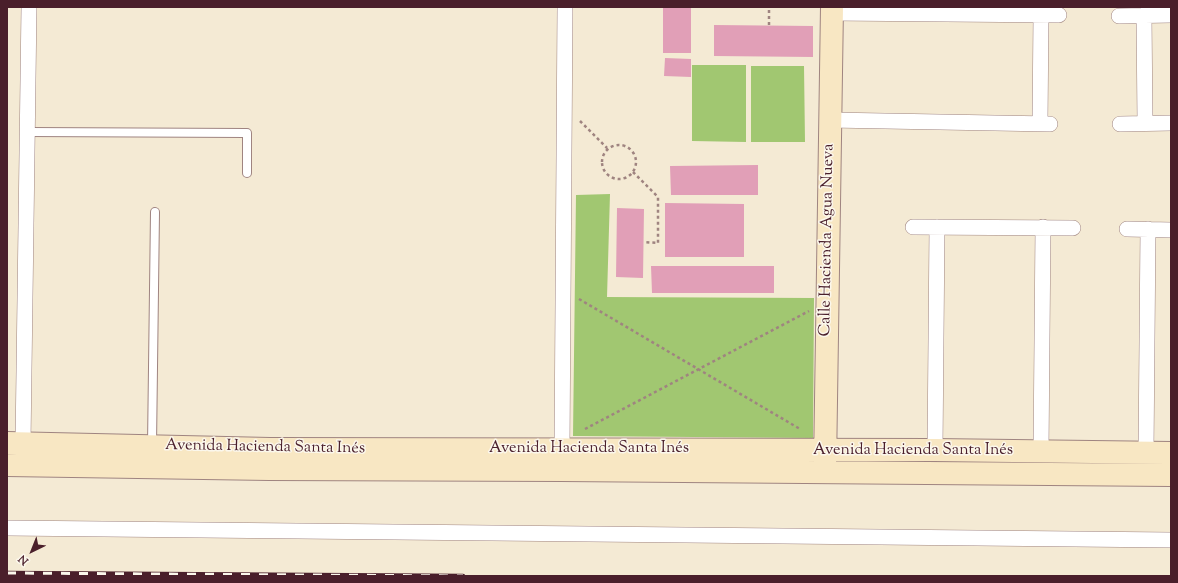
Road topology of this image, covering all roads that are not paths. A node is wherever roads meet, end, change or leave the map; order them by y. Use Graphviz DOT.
graph roads {
  1 [pos="29,7"];
  2 [pos="565,7"];
  3 [pos="832,10"];
  4 [pos="1041,15"];
  5 [pos="1059,15"];
  6 [pos="1144,15"];
  7 [pos="1171,15"];
  8 [pos="1119,16"];
  9 [pos="830,120"];
  10 [pos="1145,123"];
  11 [pos="1171,123"];
  12 [pos="1120,124"];
  13 [pos="28,132"];
  14 [pos="247,174"];
  15 [pos="155,212"];
  16 [pos="913,227"];
  17 [pos="937,227"];
  18 [pos="1043,227"];
  19 [pos="1073,228"];
  20 [pos="1148,229"];
  21 [pos="1127,230"];
  22 [pos="1171,230"];
  23 [pos="562,441"];
  24 [pos="15,443"];
  25 [pos="825,444"];
  26 [pos="152,446"];
  27 [pos="935,450"];
  28 [pos="1041,452"];
  29 [pos="1146,453"];
  30 [pos="1171,453"];
  31 [pos="7,465"];
  32 [pos="825,472"];
  33 [pos="1171,475"];
  34 [pos="7,528"];
  35 [pos="1171,540"];
  1 -- 13 [label="street"];
  2 -- 23 [label="street"];
  3 -- 4 [label="street"];
  3 -- 9 [label="main road, Calle Hacienda Agua Nueva"];
  4 -- 5 [label="street"];
  4 -- 9 [label="street"];
  6 -- 7 [label="street"];
  6 -- 8 [label="street"];
  6 -- 10 [label="street"];
  9 -- 25 [label="main road, Calle Hacienda Agua Nueva"];
  10 -- 11 [label="street"];
  10 -- 12 [label="street"];
  13 -- 14 [label="lane"];
  13 -- 24 [label="street"];
  15 -- 26 [label="lane"];
  16 -- 17 [label="street"];
  17 -- 18 [label="street"];
  17 -- 27 [label="street"];
  18 -- 19 [label="street"];
  18 -- 28 [label="street"];
  20 -- 21 [label="street"];
  20 -- 22 [label="street"];
  20 -- 29 [label="street"];
  23 -- 25 [label="main road, Avenida Hacienda Santa Inés"];
  23 -- 26 [label="main road, Avenida Hacienda Santa Inés"];
  24 -- 26 [label="main road, Avenida Hacienda Santa Inés"];
  25 -- 27 [label="main road, Avenida Hacienda Santa Inés"];
  25 -- 32 [label="main road, Calle Hacienda Agua Nueva"];
  27 -- 28 [label="main road, Avenida Hacienda Santa Inés"];
  28 -- 29 [label="main road, Avenida Hacienda Santa Inés"];
  29 -- 30 [label="main road, Avenida Hacienda Santa Inés"];
  31 -- 32 [label="main road, Avenida Hacienda Santa Inés"];
  32 -- 33 [label="main road, Avenida Hacienda Santa Inés"];
  34 -- 35 [label="street"];
}
